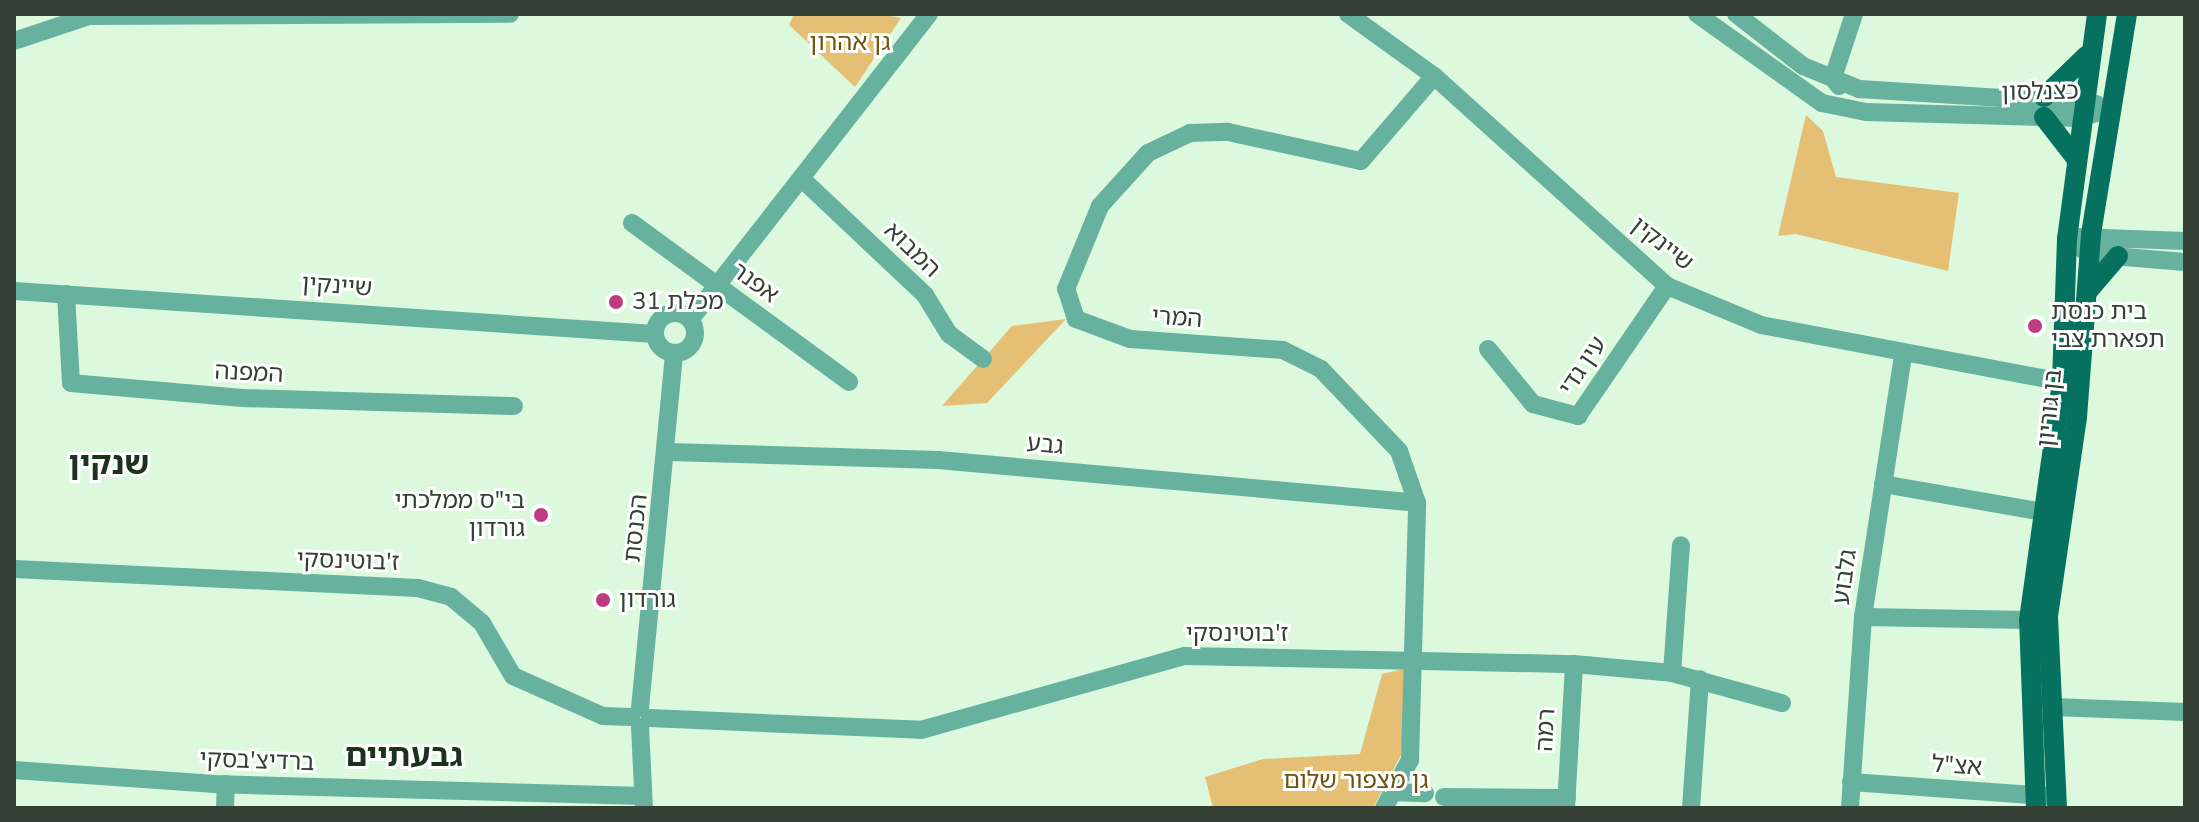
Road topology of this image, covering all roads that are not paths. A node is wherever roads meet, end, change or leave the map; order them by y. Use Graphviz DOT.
graph roads {
  1 [pos="510,14"];
  2 [pos="929,14"];
  3 [pos="1348,14"];
  4 [pos="1697,14"];
  5 [pos="1736,14"];
  6 [pos="1854,14"];
  7 [pos="2097,14"];
  8 [pos="2127,14"];
  9 [pos="483,16"];
  10 [pos="14,41"];
  11 [pos="2088,52"];
  12 [pos="1434,76"];
  13 [pos="1833,78"];
  14 [pos="2044,107"];
  15 [pos="2081,108"];
  16 [pos="2110,109"];
  17 [pos="1866,112"];
  18 [pos="2076,159"];
  19 [pos="802,179"];
  20 [pos="632,223"];
  21 [pos="2067,239"];
  22 [pos="2185,241"];
  23 [pos="2090,244"];
  24 [pos="2118,256"];
  25 [pos="2185,262"];
  26 [pos="1667,286"];
  27 [pos="721,289"];
  28 [pos="14,291"];
  29 [pos="66,294"];
  30 [pos="2087,295"];
  31 [pos="690,320"];
  32 [pos="655,334"];
  33 [pos="1488,349"];
  34 [pos="674,353"];
  35 [pos="1903,355"];
  36 [pos="983,359"];
  37 [pos="849,382"];
  38 [pos="2062,382"];
  39 [pos="514,406"];
  40 [pos="669,452"];
  41 [pos="1883,484"];
  42 [pos="1417,503"];
  43 [pos="2043,512"];
  44 [pos="1681,545"];
  45 [pos="14,569"];
  46 [pos="1863,617"];
  47 [pos="2029,620"];
  48 [pos="1412,660"];
  49 [pos="1574,664"];
  50 [pos="1672,673"];
  51 [pos="1700,679"];
  52 [pos="1782,703"];
  53 [pos="2053,707"];
  54 [pos="2185,712"];
  55 [pos="640,717"];
  56 [pos="14,770"];
  57 [pos="1851,782"];
  58 [pos="226,784"];
  59 [pos="349,788"];
  60 [pos="500,800"];
  61 [pos="1388,800"];
  62 [pos="644,802"];
  63 [pos="2037,802"];
  64 [pos="2058,802"];
  65 [pos="1566,803"];
  66 [pos="225,808"];
  67 [pos="348,808"];
  68 [pos="1691,808"];
  69 [pos="1850,808"];
  1 -- 9 [label="street"];
  2 -- 19 [label="street"];
  3 -- 12 [label="street, שיינקין"];
  4 -- 17 [label="street, כצנלסון"];
  5 -- 13 [label="street, כצנלסון"];
  6 -- 13 [label="street"];
  7 -- 11 [label="main road, בן גוריון"];
  8 -- 16 [label="main road, בן גוריון"];
  9 -- 10 [label="street"];
  11 -- 14 [label="main road"];
  11 -- 15 [label="main road, בן גוריון"];
  12 -- 26 [label="street, שיינקין"];
  12 -- 42 [label="street, המרי"];
  13 -- 14 [label="street, כצנלסון"];
  13 -- 17 [label="street"];
  14 -- 15 [label="street, כצנלסון"];
  14 -- 17 [label="street, כצנלסון"];
  14 -- 18 [label="main road"];
  15 -- 16 [label="street, כצנלסון"];
  15 -- 18 [label="main road, בן גוריון"];
  16 -- 23 [label="main road, בן גוריון"];
  18 -- 21 [label="main road, בן גוריון"];
  19 -- 27 [label="street"];
  19 -- 36 [label="street, המבוא"];
  20 -- 27 [label="street, אפנר"];
  21 -- 23 [label="street"];
  21 -- 38 [label="main road, בן גוריון"];
  22 -- 23 [label="street"];
  23 -- 24 [label="street"];
  23 -- 30 [label="main road, בן גוריון"];
  24 -- 25 [label="street"];
  24 -- 30 [label="main road"];
  26 -- 33 [label="street, עין גדי"];
  26 -- 35 [label="street, שיינקין"];
  27 -- 31 [label="street"];
  27 -- 37 [label="street, אפנר"];
  28 -- 29 [label="street, שיינקין"];
  29 -- 32 [label="street, שיינקין"];
  29 -- 39 [label="street, המפנה"];
  30 -- 53 [label="main road, בן גוריון"];
  31 -- 32 [label="street"];
  31 -- 34 [label="street"];
  32 -- 34 [label="street"];
  34 -- 40 [label="street, הכנסת"];
  35 -- 38 [label="street, שיינקין"];
  35 -- 41 [label="street, גלבוע"];
  38 -- 43 [label="main road, בן גוריון"];
  40 -- 42 [label="street, גבע"];
  40 -- 55 [label="street, הכנסת"];
  41 -- 43 [label="street"];
  41 -- 46 [label="street, גלבוע"];
  42 -- 48 [label="street, המרי"];
  43 -- 47 [label="main road, בן גוריון"];
  44 -- 50 [label="street"];
  45 -- 55 [label="street, ז'בוטינסקי"];
  46 -- 47 [label="street"];
  46 -- 57 [label="street, גלבוע"];
  47 -- 63 [label="main road, בן גוריון"];
  48 -- 49 [label="street, ז'בוטינסקי"];
  48 -- 55 [label="street, ז'בוטינסקי"];
  48 -- 61 [label="street, המרי"];
  49 -- 50 [label="street, ז'בוטינסקי"];
  49 -- 65 [label="street, רמה"];
  50 -- 51 [label="street, ז'בוטינסקי"];
  51 -- 52 [label="street, ז'בוטינסקי"];
  51 -- 68 [label="street"];
  53 -- 54 [label="street"];
  53 -- 64 [label="main road, בן גוריון"];
  55 -- 62 [label="street, הכנסת"];
  56 -- 58 [label="street, ברדיצ'בסקי"];
  57 -- 63 [label="street, אצ\"ל"];
  57 -- 69 [label="street, גלבוע"];
  58 -- 59 [label="street, ברדיצ'בסקי"];
  58 -- 66 [label="street"];
  59 -- 60 [label="street, ברדיצ'בסקי"];
  59 -- 67 [label="street"];
  60 -- 62 [label="street, ברדיצ'בסקי"];
  61 -- 65 [label="street, רמה"];
  63 -- 64 [label="street, אצ\"ל"];
}
